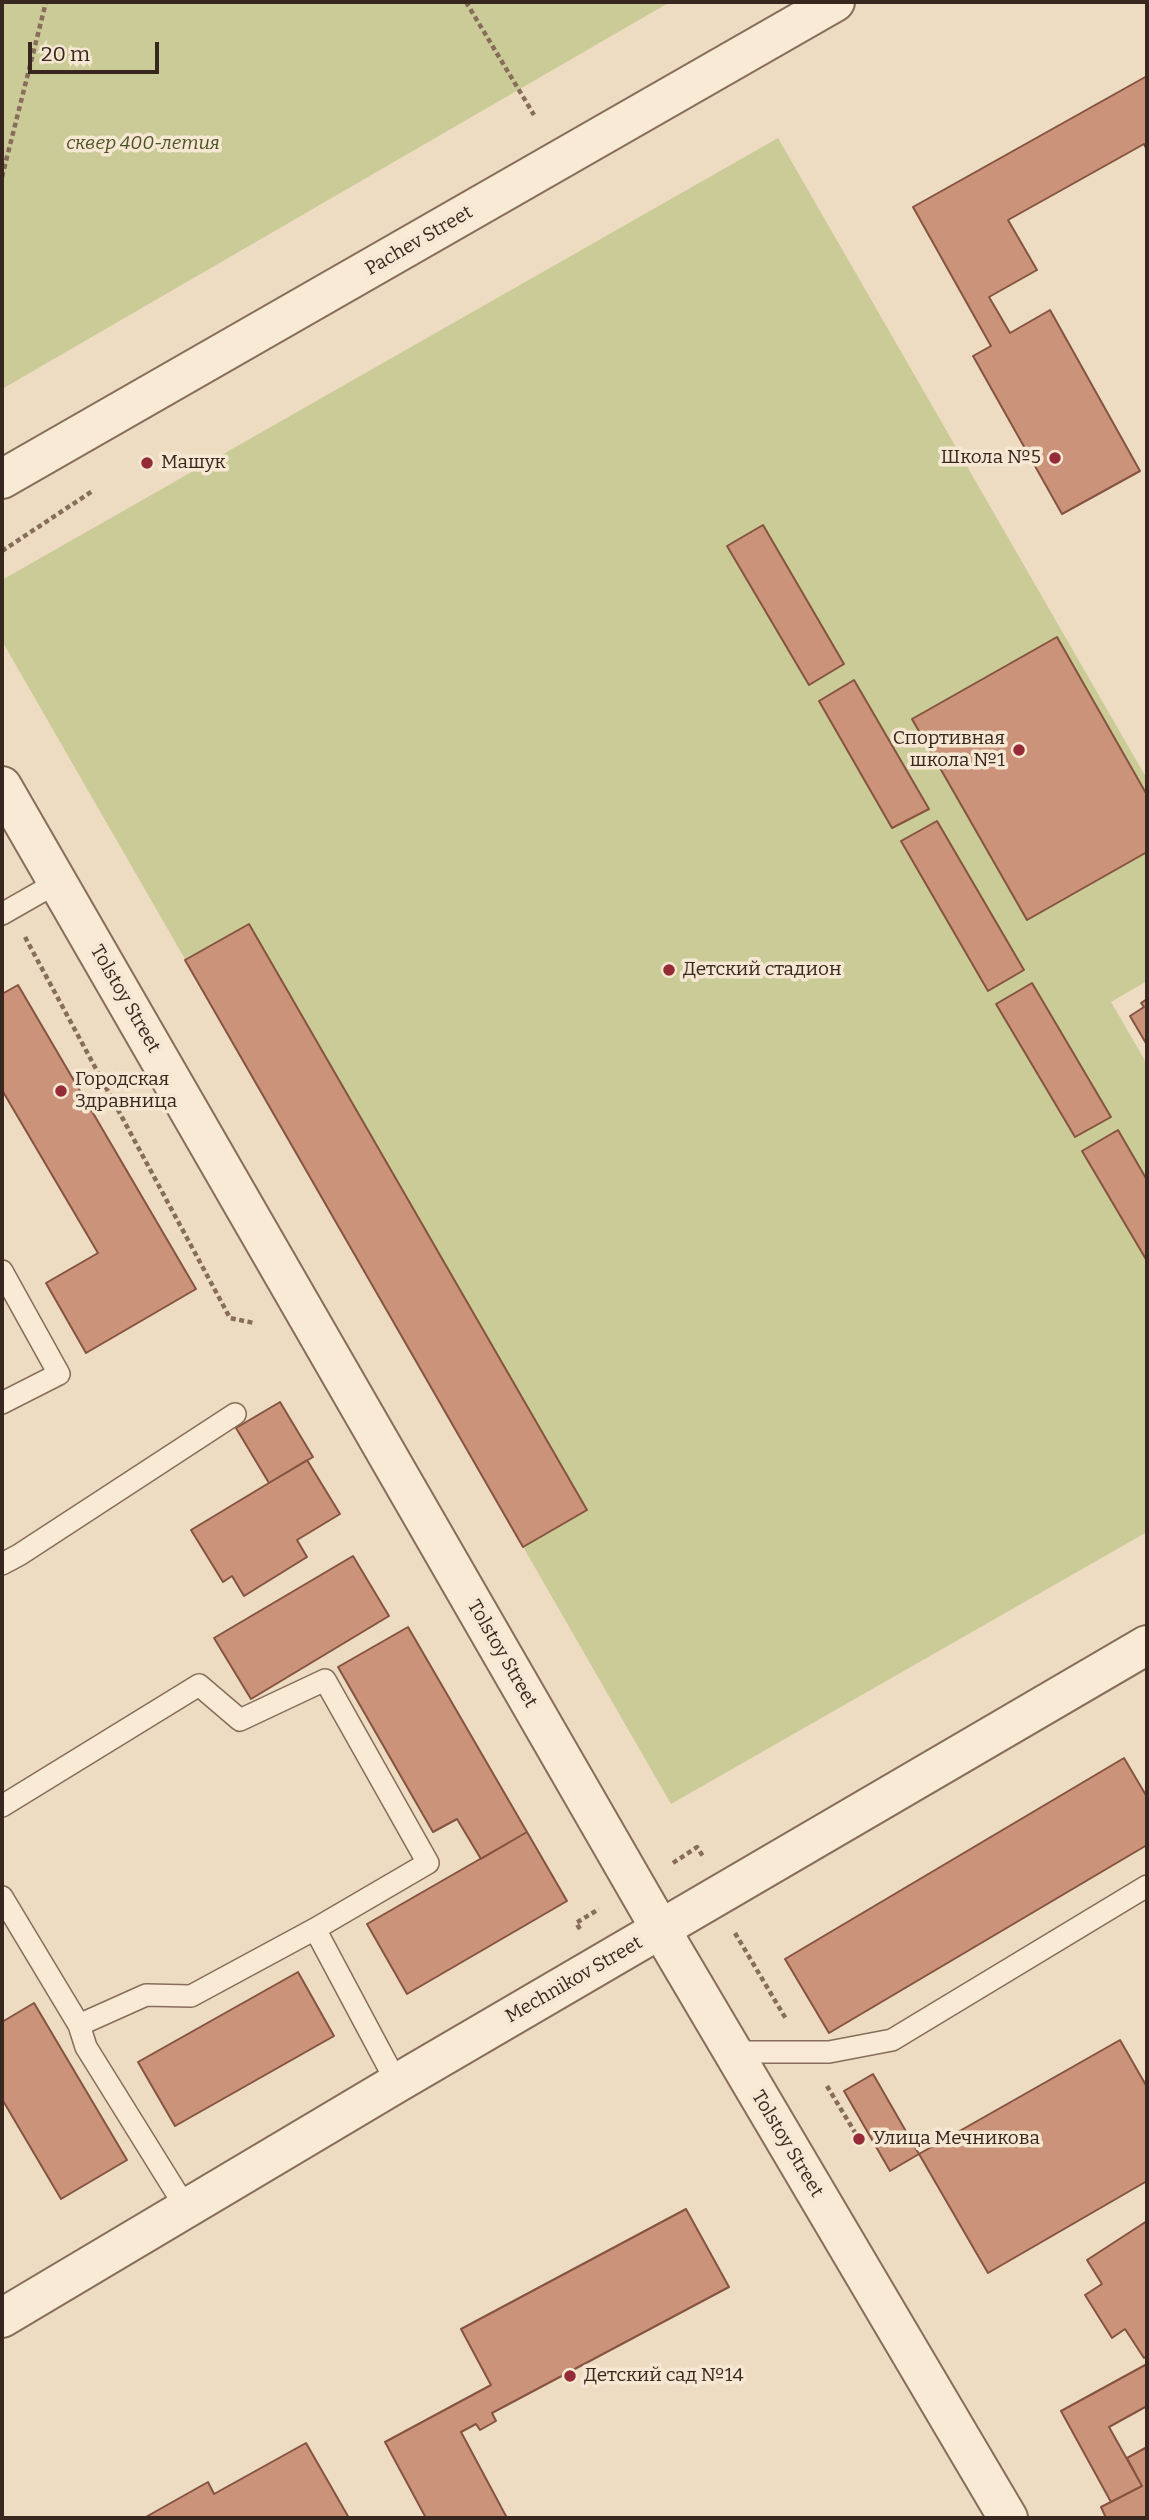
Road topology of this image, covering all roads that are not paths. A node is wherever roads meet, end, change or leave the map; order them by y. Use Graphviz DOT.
graph roads {
  1 [pos="835,2"];
  2 [pos="2,479"];
  3 [pos="2,786"];
  4 [pos="58,882"];
  5 [pos="6,912"];
  6 [pos="2,1271"];
  7 [pos="2,1403"];
  8 [pos="235,1414"];
  9 [pos="2,1564"];
  10 [pos="1147,1645"];
  11 [pos="2,1806"];
  12 [pos="1147,1886"];
  13 [pos="2,1897"];
  14 [pos="315,1929"];
  15 [pos="661,1930"];
  16 [pos="79,2025"];
  17 [pos="733,2052"];
  18 [pos="397,2083"];
  19 [pos="186,2208"];
  20 [pos="2,2318"];
  21 [pos="1008,2518"];
  1 -- 2 [label="street, Pachev Street"];
  3 -- 4 [label="street, Tolstoy Street"];
  4 -- 5 [label="lane"];
  4 -- 15 [label="street, Tolstoy Street"];
  6 -- 7 [label="lane"];
  8 -- 9 [label="lane"];
  10 -- 15 [label="street, Mechnikov Street"];
  11 -- 14 [label="lane"];
  12 -- 17 [label="lane"];
  13 -- 16 [label="lane"];
  14 -- 16 [label="lane"];
  14 -- 18 [label="lane"];
  15 -- 17 [label="street, Tolstoy Street"];
  15 -- 18 [label="street, Mechnikov Street"];
  16 -- 19 [label="lane"];
  17 -- 21 [label="street, Tolstoy Street"];
  18 -- 19 [label="street, Mechnikov Street"];
  19 -- 20 [label="street, Mechnikov Street"];
}
